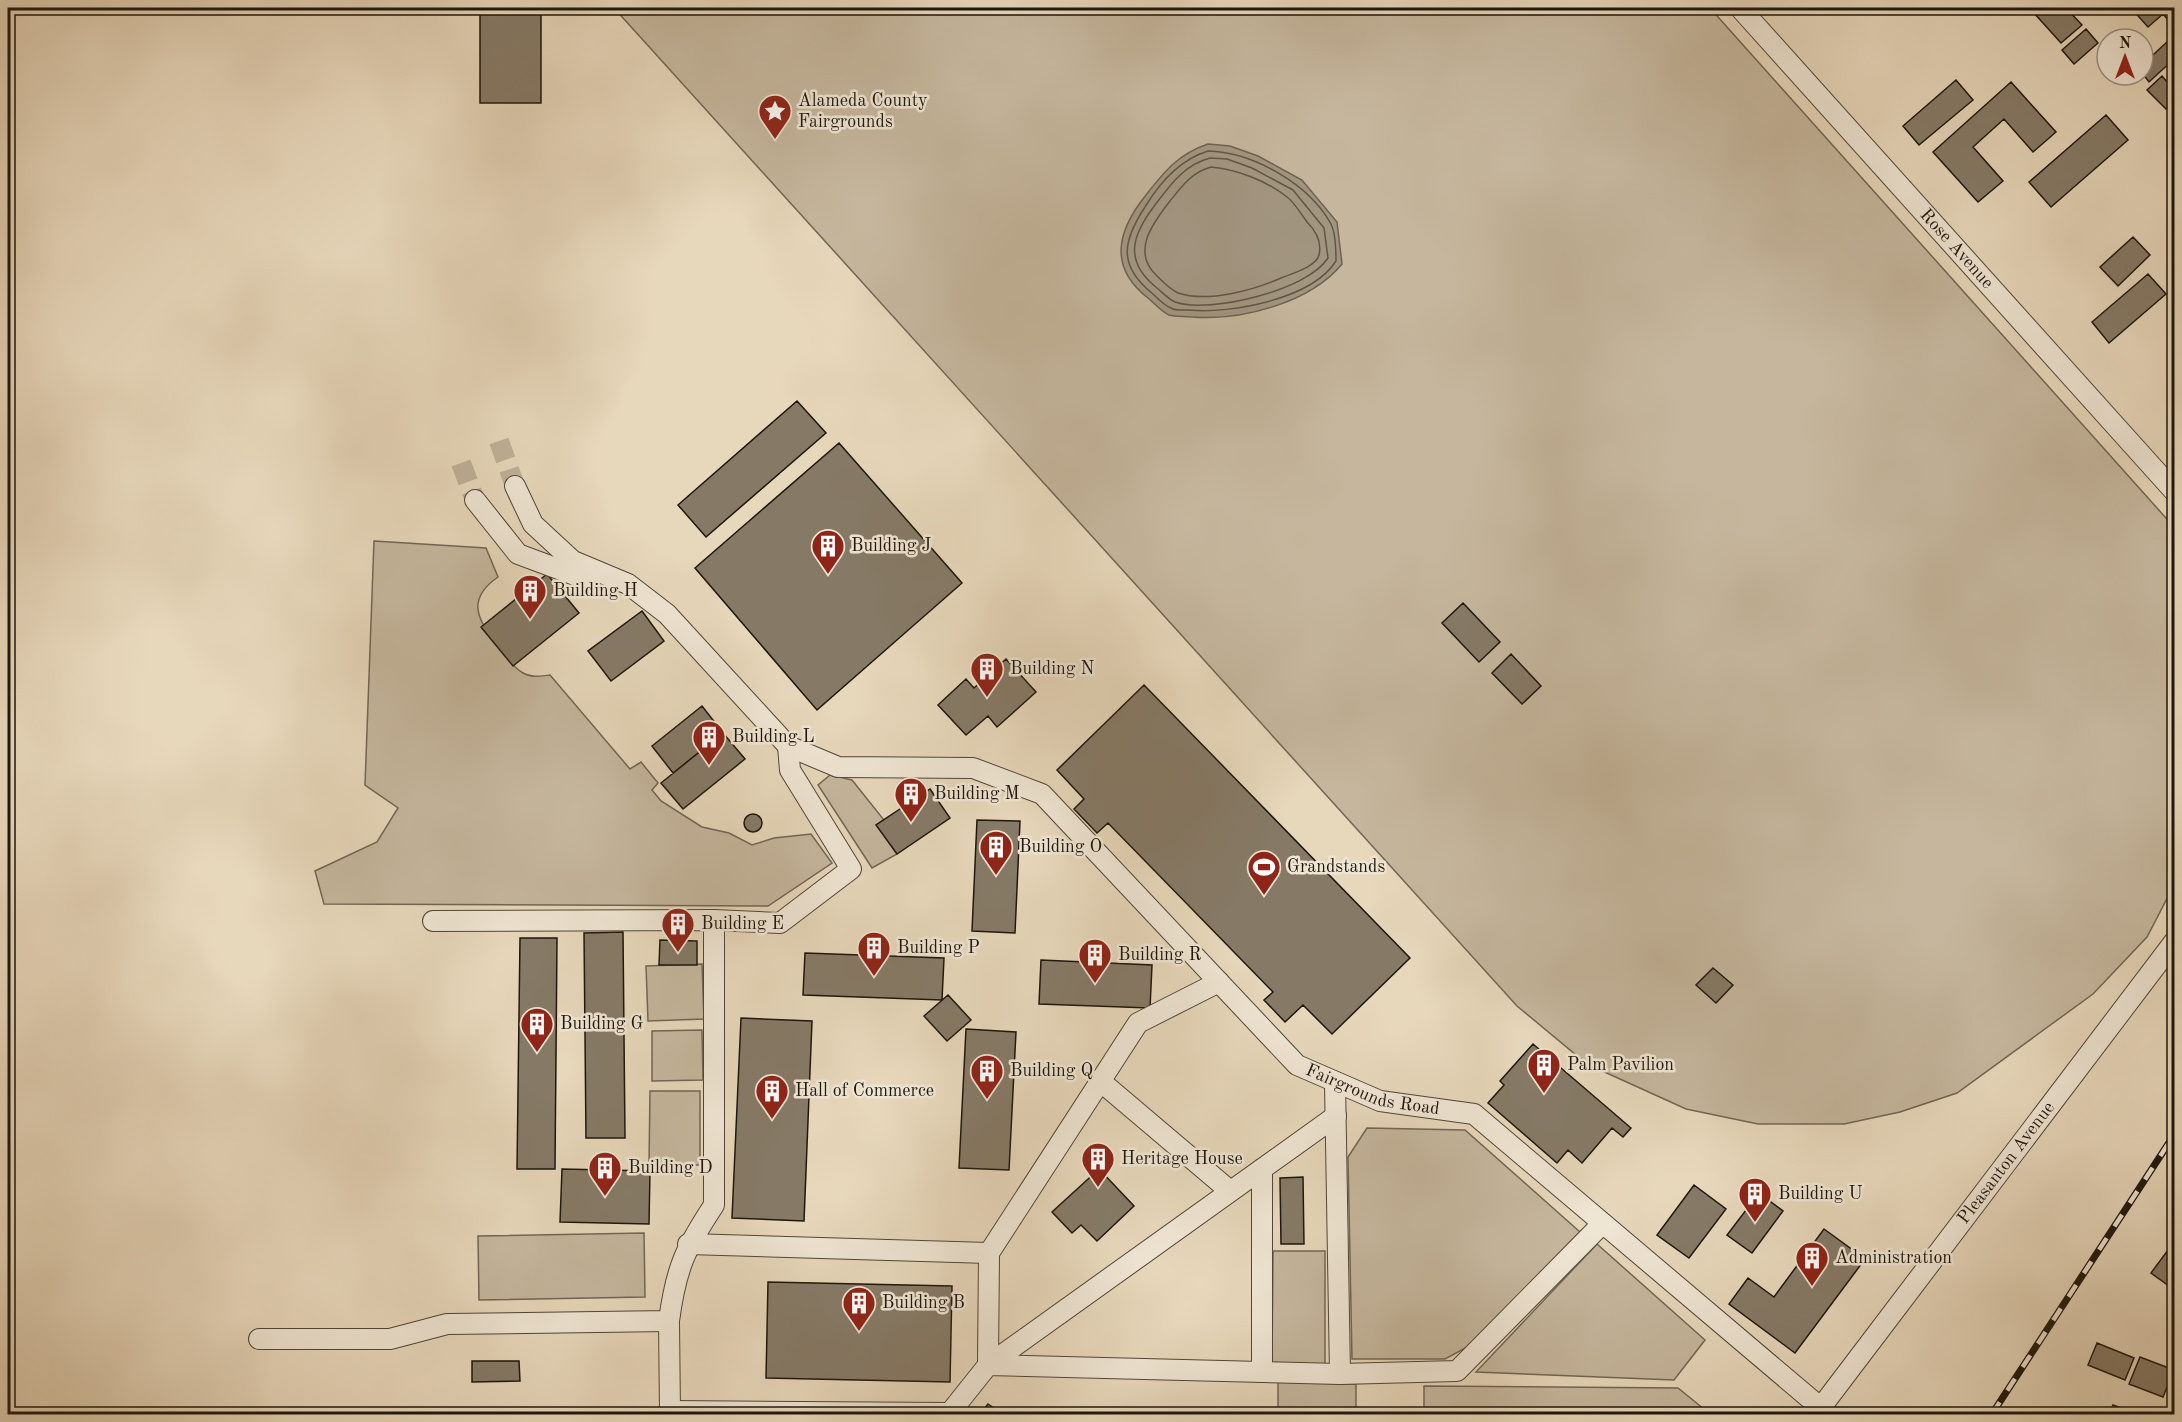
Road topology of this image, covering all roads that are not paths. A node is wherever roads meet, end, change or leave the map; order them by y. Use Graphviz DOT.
graph roads {
  1 [pos="1740,8"];
  2 [pos="515,486"];
  3 [pos="2175,491"];
  4 [pos="475,500"];
  5 [pos="628,584"];
  6 [pos="788,746"];
  7 [pos="714,920"];
  8 [pos="433,921"];
  9 [pos="2175,942"];
  10 [pos="2168,962"];
  11 [pos="1219,982"];
  12 [pos="1099,1080"];
  13 [pos="1335,1083"];
  14 [pos="1336,1116"];
  15 [pos="1262,1169"];
  16 [pos="1230,1191"];
  17 [pos="1602,1224"];
  18 [pos="688,1244"];
  19 [pos="989,1253"];
  20 [pos="669,1321"];
  21 [pos="259,1340"];
  22 [pos="987,1365"];
  23 [pos="1262,1372"];
  24 [pos="1340,1374"];
  25 [pos="1819,1411"];
  26 [pos="670,1413"];
  27 [pos="949,1414"];
  1 -- 3 [label="street, Rose Avenue"];
  2 -- 5 [label="street, Fairgrounds Road"];
  4 -- 5 [label="street"];
  5 -- 6 [label="street, Fairgrounds Road"];
  6 -- 7 [label="street"];
  6 -- 11 [label="street, Fairgrounds Road"];
  7 -- 8 [label="street"];
  7 -- 18 [label="street"];
  9 -- 10 [label="street, Pleasanton Avenue"];
  10 -- 25 [label="street, Pleasanton Avenue"];
  11 -- 12 [label="street"];
  11 -- 13 [label="street, Fairgrounds Road"];
  12 -- 16 [label="street"];
  12 -- 19 [label="street"];
  13 -- 14 [label="street"];
  13 -- 17 [label="street, Fairgrounds Road"];
  14 -- 15 [label="street"];
  14 -- 24 [label="street"];
  15 -- 16 [label="street"];
  15 -- 23 [label="street"];
  16 -- 22 [label="street"];
  17 -- 24 [label="street"];
  17 -- 25 [label="street, Fairgrounds Road"];
  18 -- 19 [label="street"];
  18 -- 20 [label="street"];
  19 -- 22 [label="street"];
  20 -- 21 [label="street"];
  20 -- 26 [label="street"];
  22 -- 23 [label="street"];
  22 -- 27 [label="street"];
  23 -- 24 [label="street"];
  26 -- 27 [label="street"];
}
